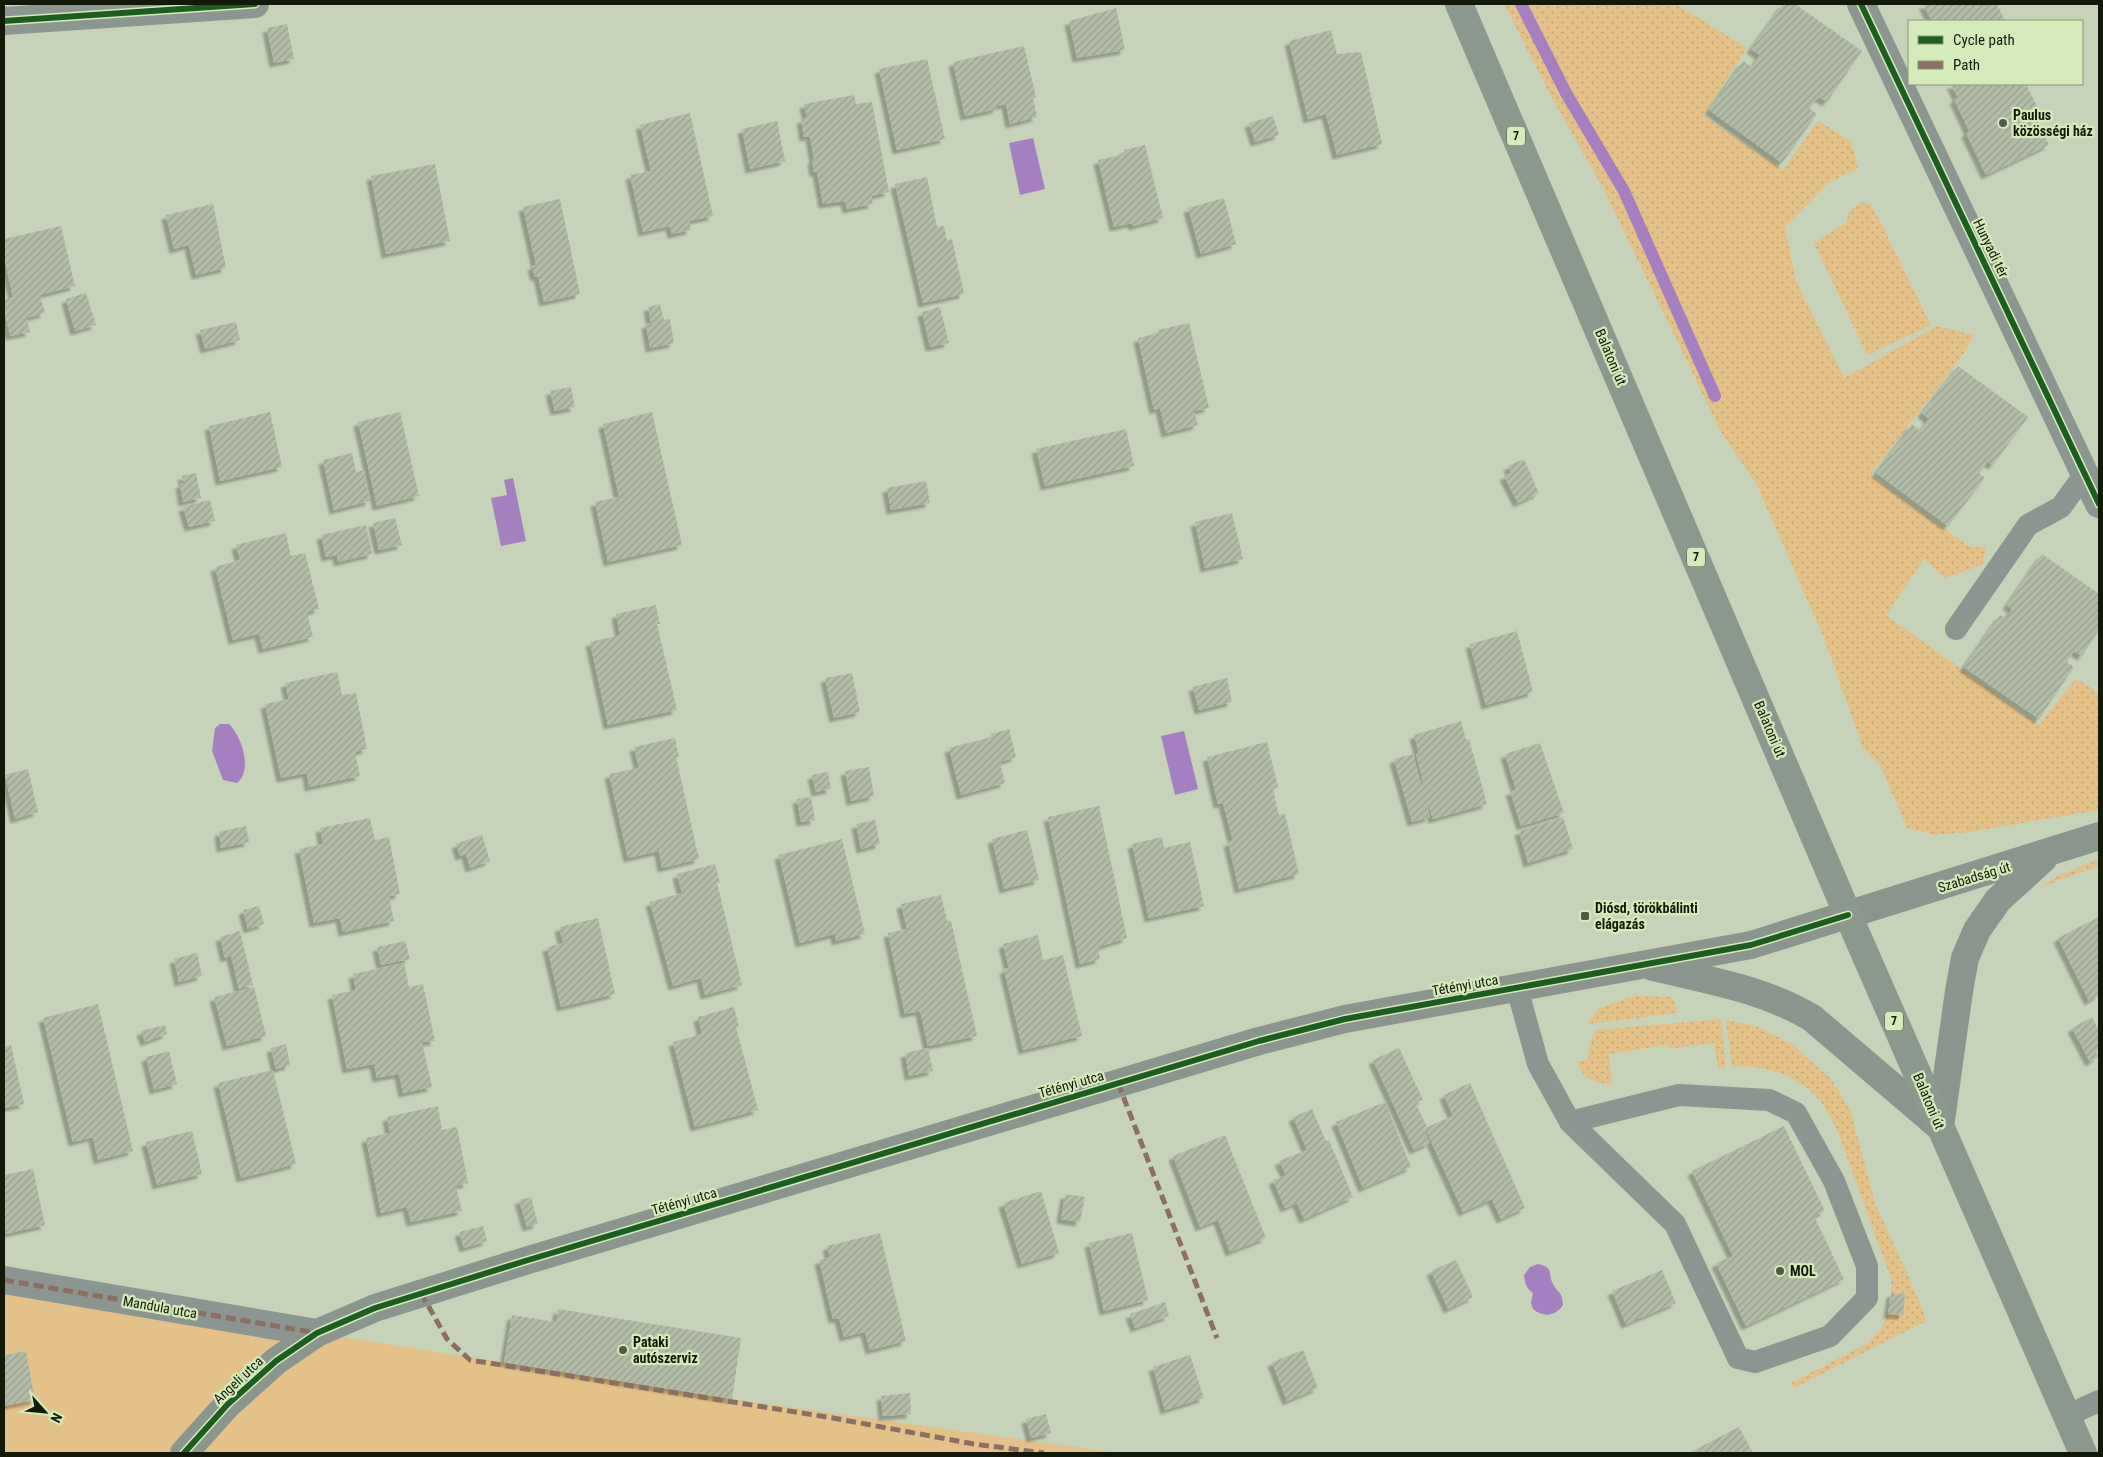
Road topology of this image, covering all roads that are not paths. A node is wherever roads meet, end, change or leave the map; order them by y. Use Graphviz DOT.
graph roads {
  1 [pos="255,4"];
  2 [pos="1459,4"];
  3 [pos="1861,4"];
  4 [pos="4,21"];
  5 [pos="2085,474"];
  6 [pos="2099,504"];
  7 [pos="1956,629"];
  8 [pos="2099,836"];
  9 [pos="2050,853"];
  10 [pos="1848,916"];
  11 [pos="1644,965"];
  12 [pos="1517,988"];
  13 [pos="1570,1122"];
  14 [pos="1940,1127"];
  15 [pos="4,1280"];
  16 [pos="317,1333"];
  17 [pos="2099,1401"];
  18 [pos="2066,1416"];
  19 [pos="184,1453"];
  20 [pos="2083,1453"];
  1 -- 4 [label="street"];
  2 -- 10 [label="main road, Balatoni út / 7"];
  3 -- 5 [label="street, Hunyadi tér"];
  5 -- 6 [label="street, Hunyadi tér"];
  5 -- 7 [label="lane"];
  8 -- 9 [label="street, Szabadság út"];
  9 -- 10 [label="street, Szabadság út"];
  9 -- 14 [label="street"];
  10 -- 11 [label="street, Tétényi utca"];
  10 -- 14 [label="main road, Balatoni út / 7"];
  11 -- 12 [label="street, Tétényi utca"];
  11 -- 14 [label="street"];
  12 -- 13 [label="lane"];
  12 -- 16 [label="street, Tétényi utca"];
  13 -- 13 [label="lane"];
  14 -- 18 [label="main road, Balatoni út / 7"];
  15 -- 16 [label="street, Mandula utca"];
  16 -- 19 [label="street, Angeli utca"];
  17 -- 18 [label="lane"];
  18 -- 20 [label="main road, Balatoni út / 7"];
}
